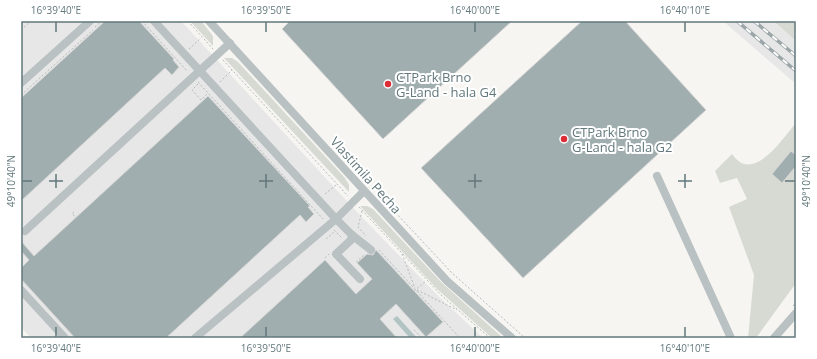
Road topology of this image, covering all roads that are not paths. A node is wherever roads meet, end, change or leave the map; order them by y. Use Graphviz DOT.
graph roads {
  1 [pos="90,21"];
  2 [pos="154,21"];
  3 [pos="209,21"];
  4 [pos="230,43"];
  5 [pos="200,70"];
  6 [pos="21,83"];
  7 [pos="657,176"];
  8 [pos="364,191"];
  9 [pos="336,218"];
  10 [pos="25,231"];
  11 [pos="352,235"];
  12 [pos="374,250"];
  13 [pos="360,279"];
  14 [pos="21,290"];
  15 [pos="796,313"];
  16 [pos="66,338"];
  17 [pos="195,338"];
  18 [pos="512,338"];
  19 [pos="731,338"];
  20 [pos="774,338"];
  1 -- 6 [label="street"];
  2 -- 5 [label="street"];
  3 -- 4 [label="street, Vlastimila Pecha"];
  4 -- 5 [label="street"];
  4 -- 8 [label="street, Vlastimila Pecha"];
  5 -- 9 [label="street"];
  5 -- 10 [label="street"];
  7 -- 19 [label="street"];
  8 -- 9 [label="street"];
  8 -- 18 [label="street, Vlastimila Pecha"];
  9 -- 11 [label="street"];
  9 -- 17 [label="street"];
  11 -- 12 [label="street"];
  11 -- 13 [label="street"];
  14 -- 16 [label="street"];
  15 -- 20 [label="street"];
}
